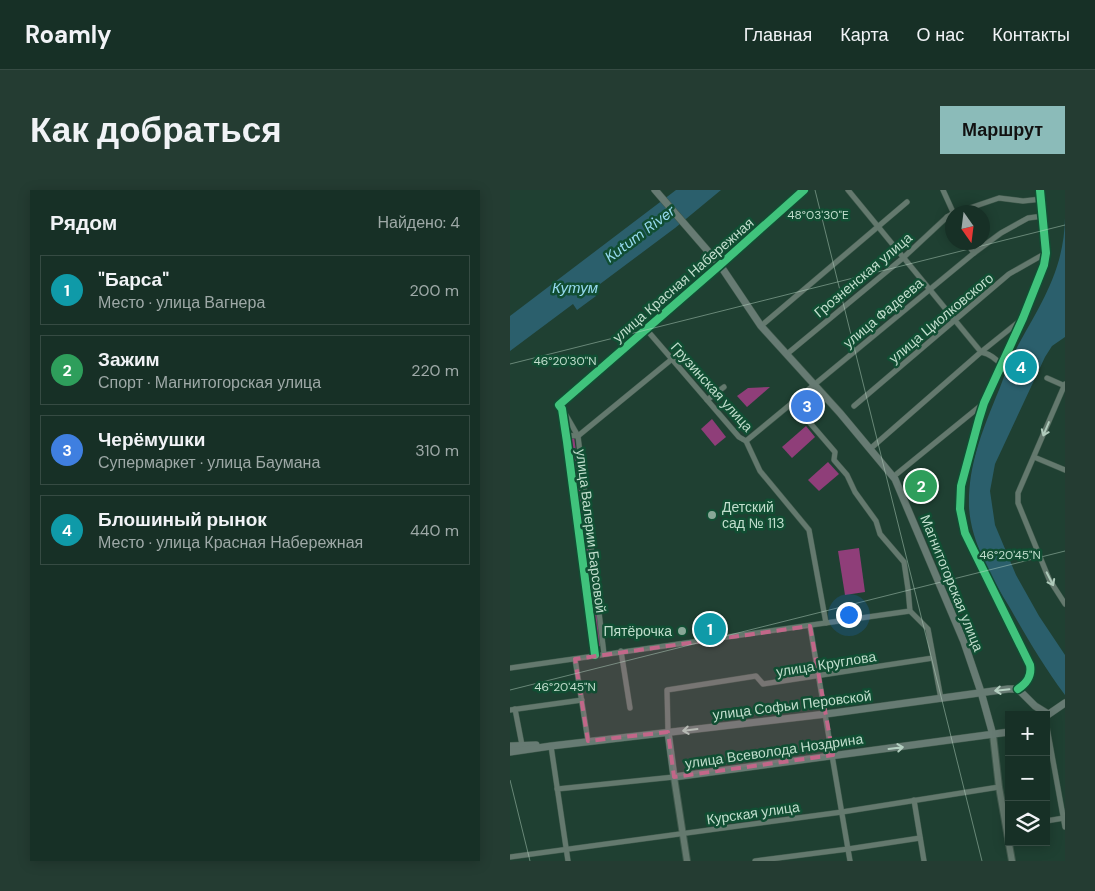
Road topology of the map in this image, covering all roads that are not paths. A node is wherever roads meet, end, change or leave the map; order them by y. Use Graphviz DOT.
graph roads {
  1 [pos="655,190"];
  2 [pos="804,190"];
  3 [pos="848,190"];
  4 [pos="943,190"];
  5 [pos="996,190"];
  6 [pos="1040,190"];
  7 [pos="999,198"];
  8 [pos="1042,200"];
  9 [pos="907,202"];
  10 [pos="948,205"];
  11 [pos="978,205"];
  12 [pos="1043,216"];
  13 [pos="945,220"];
  14 [pos="878,227"];
  15 [pos="972,250"];
  16 [pos="974,253"];
  17 [pos="1046,253"];
  18 [pos="903,258"];
  19 [pos="720,266"];
  20 [pos="928,289"];
  21 [pos="1023,318"];
  22 [pos="955,321"];
  23 [pos="761,326"];
  24 [pos="646,329"];
  25 [pos="981,352"];
  26 [pos="788,354"];
  27 [pos="672,359"];
  28 [pos="1002,366"];
  29 [pos="1047,378"];
  30 [pos="814,385"];
  31 [pos="1065,385"];
  32 [pos="724,387"];
  33 [pos="707,400"];
  34 [pos="792,402"];
  35 [pos="984,403"];
  36 [pos="854,406"];
  37 [pos="562,409"];
  38 [pos="565,434"];
  39 [pos="578,436"];
  40 [pos="746,441"];
  41 [pos="870,449"];
  42 [pos="1034,457"];
  43 [pos="1065,470"];
  44 [pos="893,477"];
  45 [pos="591,553"];
  46 [pos="581,554"];
  47 [pos="1065,604"];
  48 [pos="910,611"];
  49 [pos="826,623"];
  50 [pos="810,626"];
  51 [pos="621,652"];
  52 [pos="604,654"];
  53 [pos="594,656"];
  54 [pos="575,658"];
  55 [pos="933,658"];
  56 [pos="510,668"];
  57 [pos="819,677"];
  58 [pos="1018,689"];
  59 [pos="981,692"];
  60 [pos="941,699"];
  61 [pos="582,700"];
  62 [pos="1064,706"];
  63 [pos="630,708"];
  64 [pos="513,710"];
  65 [pos="1040,711"];
  66 [pos="826,714"];
  67 [pos="1050,715"];
  68 [pos="668,732"];
  69 [pos="1005,733"];
  70 [pos="993,735"];
  71 [pos="1050,735"];
  72 [pos="588,741"];
  73 [pos="522,745"];
  74 [pos="510,746"];
  75 [pos="551,746"];
  76 [pos="510,752"];
  77 [pos="833,755"];
  78 [pos="674,777"];
  79 [pos="999,787"];
  80 [pos="557,789"];
  81 [pos="914,800"];
  82 [pos="842,812"];
  83 [pos="1005,814"];
  84 [pos="1064,818"];
  85 [pos="1050,820"];
  86 [pos="1065,827"];
  87 [pos="682,834"];
  88 [pos="920,838"];
  89 [pos="1010,846"];
  90 [pos="566,850"];
  91 [pos="848,850"];
  92 [pos="510,857"];
  93 [pos="568,861"];
  94 [pos="687,861"];
  95 [pos="755,861"];
  96 [pos="850,861"];
  97 [pos="924,861"];
  98 [pos="1012,861"];
  1 -- 19 [label="main road, Магнитогорская улица"];
  2 -- 19 [label="street, улица Красная Набережная"];
  3 -- 14 [label="street"];
  4 -- 10 [label="street"];
  5 -- 7 [label="street"];
  6 -- 8 [label="street"];
  7 -- 8 [label="street"];
  7 -- 11 [label="street"];
  8 -- 12 [label="street"];
  9 -- 14 [label="street"];
  12 -- 16 [label="street, улица Фадеева"];
  12 -- 17 [label="street"];
  13 -- 18 [label="street, Грозненская улица"];
  14 -- 18 [label="street"];
  14 -- 23 [label="street"];
  15 -- 16 [label="street"];
  16 -- 20 [label="street, улица Фадеева"];
  17 -- 21 [label="street"];
  17 -- 22 [label="street, улица Циолковского"];
  18 -- 20 [label="street"];
  18 -- 26 [label="street, Грозненская улица"];
  19 -- 23 [label="main road, Магнитогорская улица"];
  19 -- 24 [label="street, улица Красная Набережная"];
  20 -- 22 [label="street"];
  20 -- 30 [label="street, улица Фадеева"];
  21 -- 25 [label="street"];
  21 -- 28 [label="street"];
  22 -- 25 [label="street"];
  22 -- 36 [label="street, улица Циолковского"];
  23 -- 26 [label="main road, Магнитогорская улица"];
  24 -- 27 [label="street, Грузинская улица"];
  24 -- 37 [label="street, улица Красная Набережная"];
  25 -- 28 [label="street"];
  25 -- 41 [label="street"];
  26 -- 30 [label="main road, Магнитогорская улица"];
  27 -- 33 [label="street, Грузинская улица"];
  27 -- 39 [label="street"];
  28 -- 35 [label="street"];
  29 -- 31 [label="street"];
  30 -- 34 [label="street, улица Фадеева"];
  30 -- 41 [label="main road, Магнитогорская улица"];
  31 -- 42 [label="street, one-way"];
  32 -- 33 [label="street"];
  33 -- 40 [label="street, Грузинская улица"];
  34 -- 40 [label="street, улица Фадеева"];
  34 -- 48 [label="street"];
  35 -- 44 [label="street"];
  35 -- 58 [label="street"];
  37 -- 38 [label="street, улица Валерии Барсовой"];
  37 -- 39 [label="street, улица Валерии Барсовой"];
  38 -- 39 [label="street"];
  38 -- 46 [label="street, улица Валерии Барсовой"];
  39 -- 45 [label="street, улица Валерии Барсовой"];
  40 -- 49 [label="street, Грузинская улица"];
  41 -- 44 [label="main road, Магнитогорская улица"];
  42 -- 43 [label="street"];
  42 -- 47 [label="street, one-way"];
  44 -- 59 [label="main road, Магнитогорская улица"];
  45 -- 46 [label="street"];
  45 -- 52 [label="street, улица Валерии Барсовой"];
  46 -- 53 [label="street, улица Валерии Барсовой"];
  48 -- 49 [label="street"];
  48 -- 55 [label="street"];
  49 -- 50 [label="street"];
  50 -- 51 [label="street"];
  50 -- 57 [label="street"];
  51 -- 52 [label="street"];
  51 -- 63 [label="street"];
  52 -- 53 [label="street"];
  53 -- 54 [label="street"];
  54 -- 56 [label="street"];
  54 -- 61 [label="street"];
  55 -- 57 [label="street, улица Круглова"];
  55 -- 60 [label="street"];
  57 -- 66 [label="street"];
  57 -- 68 [label="street, улица Круглова"];
  58 -- 59 [label="main road, улица Софьи Перовской, one-way"];
  58 -- 65 [label="main road"];
  59 -- 60 [label="main road, улица Софьи Перовской"];
  59 -- 70 [label="main road, Магнитогорская улица"];
  60 -- 66 [label="main road, улица Софьи Перовской"];
  61 -- 64 [label="street"];
  61 -- 72 [label="street"];
  62 -- 67 [label="main road"];
  64 -- 73 [label="street"];
  66 -- 68 [label="main road, улица Софьи Перовской, one-way"];
  66 -- 77 [label="street"];
  68 -- 72 [label="main road, улица Софьи Перовской"];
  68 -- 78 [label="main road"];
  69 -- 70 [label="main road, улица Всеволода Ноздрина"];
  77 -- 70 [label="main road, улица Всеволода Ноздрина, one-way"];
  70 -- 79 [label="street, Магнитогорская улица"];
  71 -- 84 [label="street"];
  72 -- 75 [label="main road, улица Софьи Перовской"];
  73 -- 74 [label="main road"];
  73 -- 75 [label="main road"];
  75 -- 76 [label="main road, улица Софьи Перовской"];
  75 -- 80 [label="street"];
  77 -- 78 [label="main road, улица Всеволода Ноздрина"];
  77 -- 82 [label="street"];
  78 -- 80 [label="street, улица Всеволода Ноздрина"];
  78 -- 87 [label="street"];
  79 -- 81 [label="street, Курская улица"];
  79 -- 83 [label="street, Магнитогорская улица"];
  80 -- 90 [label="street"];
  81 -- 82 [label="street, Курская улица"];
  81 -- 88 [label="street"];
  82 -- 87 [label="street, Курская улица"];
  82 -- 91 [label="street"];
  84 -- 85 [label="street"];
  84 -- 86 [label="street"];
  87 -- 90 [label="street, Курская улица"];
  87 -- 94 [label="street"];
  88 -- 91 [label="street"];
  88 -- 97 [label="street"];
  89 -- 98 [label="street, Магнитогорская улица"];
  90 -- 92 [label="street, Курская улица"];
  90 -- 93 [label="street"];
  91 -- 95 [label="street"];
  91 -- 96 [label="street"];
}
